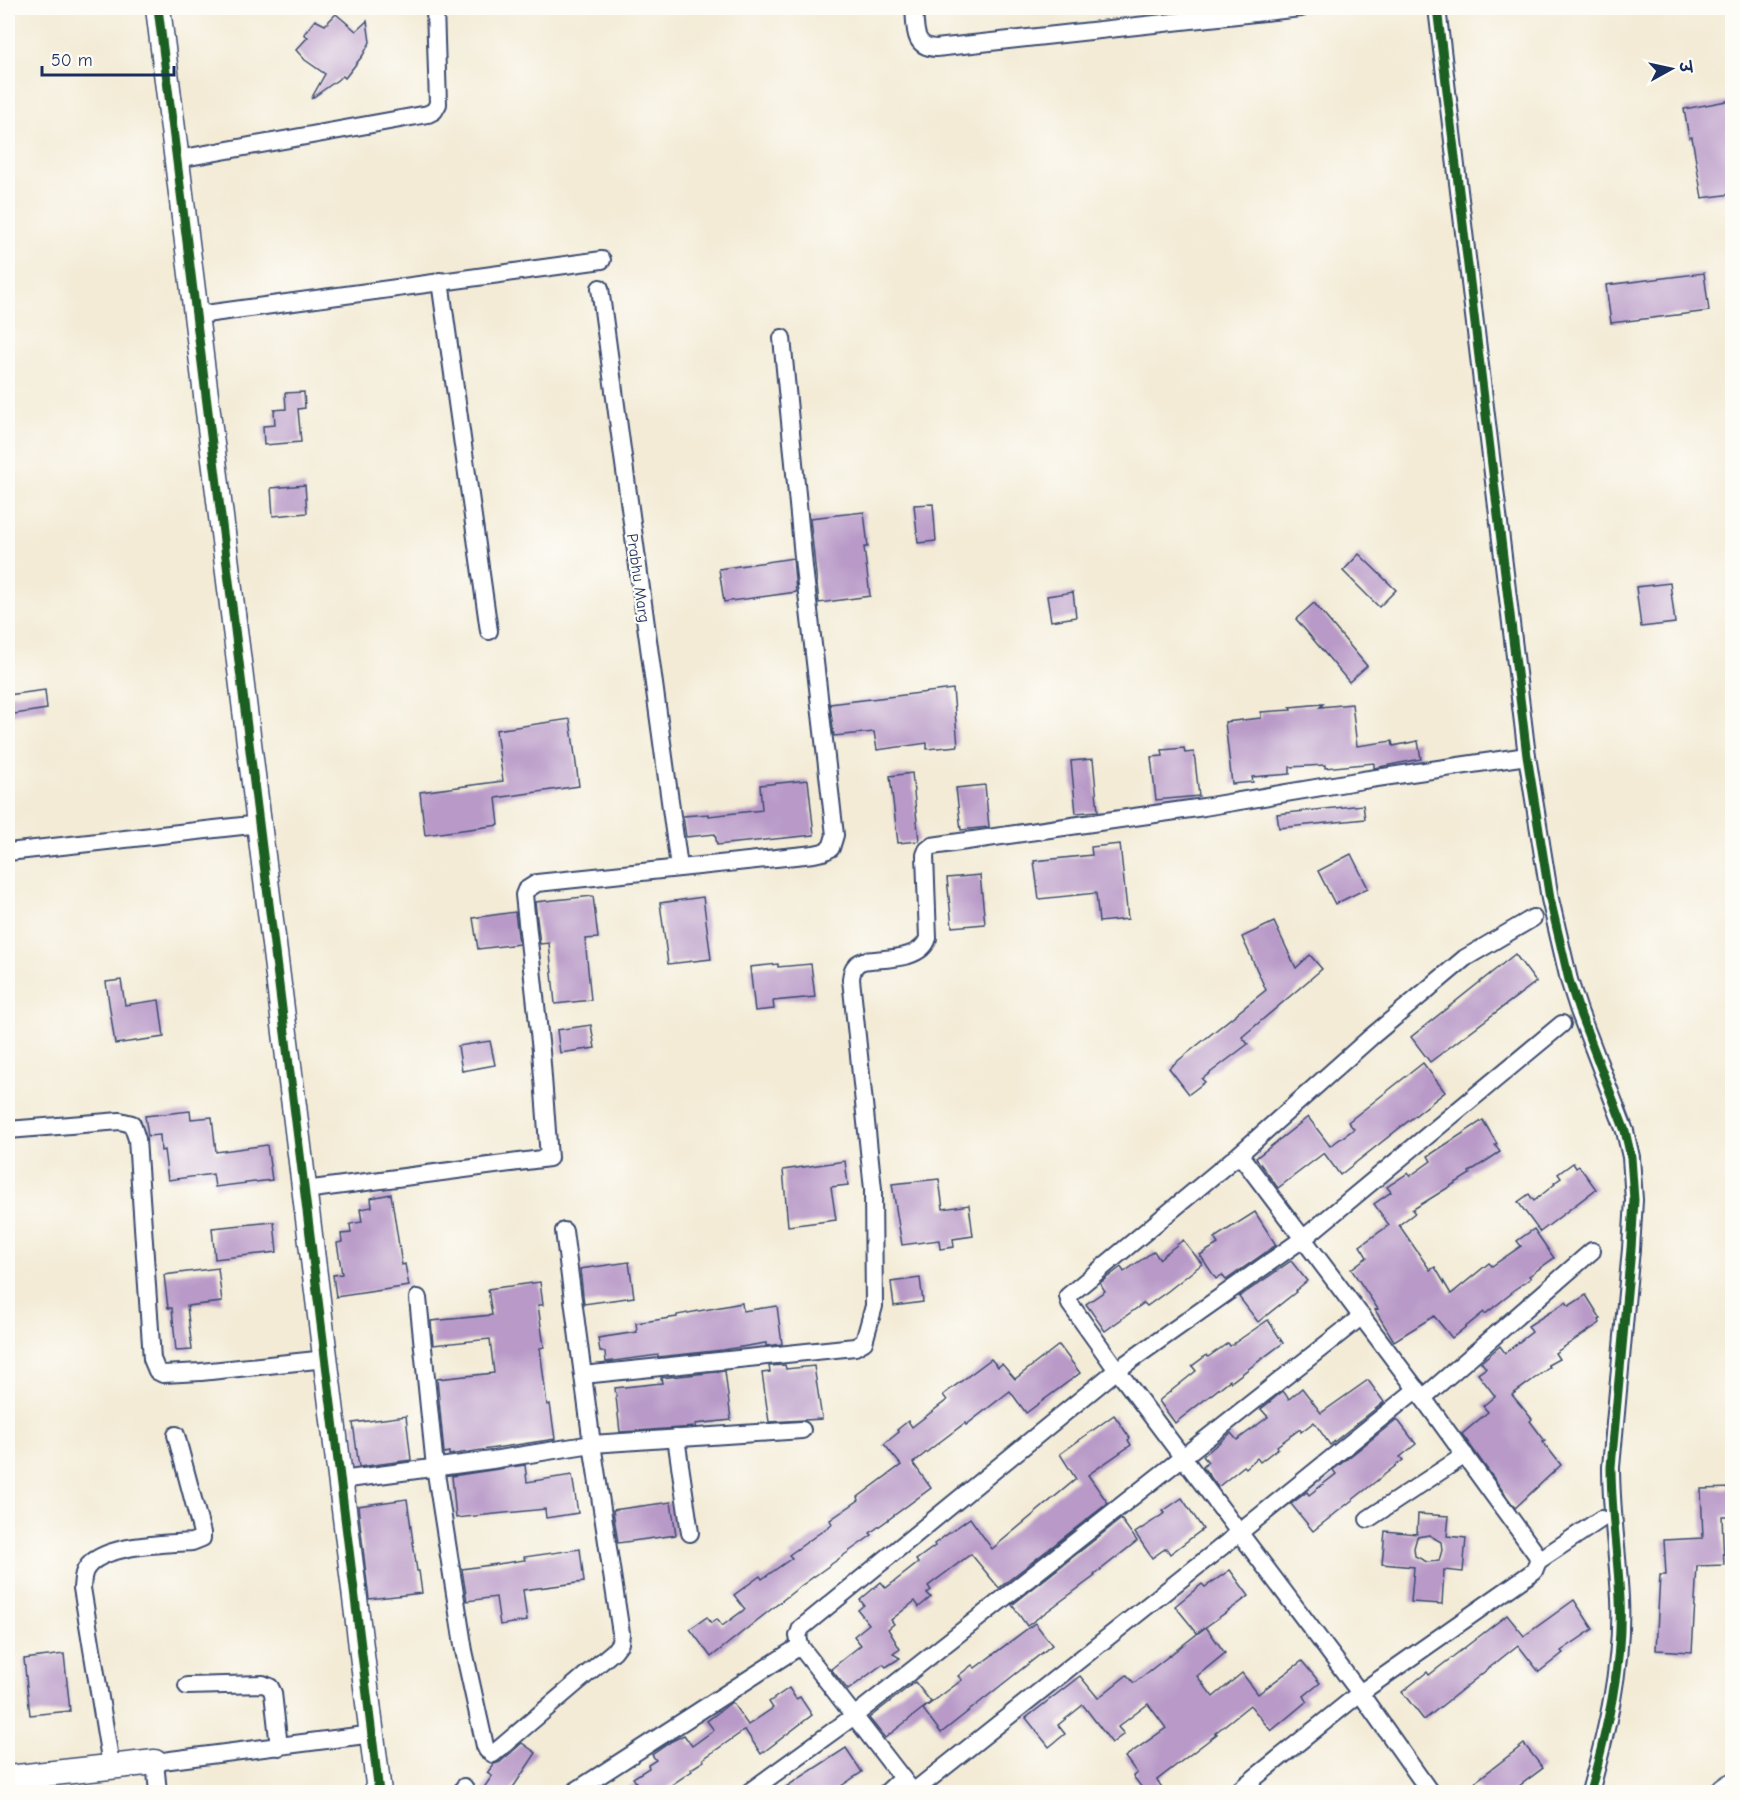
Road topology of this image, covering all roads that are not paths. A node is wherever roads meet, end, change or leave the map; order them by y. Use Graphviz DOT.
graph roads {
  1 [pos="158,8"];
  2 [pos="435,8"];
  3 [pos="914,8"];
  4 [pos="1301,8"];
  5 [pos="1437,8"];
  6 [pos="178,159"];
  7 [pos="602,260"];
  8 [pos="440,281"];
  9 [pos="600,288"];
  10 [pos="198,315"];
  11 [pos="782,338"];
  12 [pos="489,631"];
  13 [pos="1527,756"];
  14 [pos="260,824"];
  15 [pos="8,852"];
  16 [pos="678,867"];
  17 [pos="1533,918"];
  18 [pos="1562,1024"];
  19 [pos="8,1130"];
  20 [pos="1235,1158"];
  21 [pos="305,1190"];
  22 [pos="564,1231"];
  23 [pos="1304,1238"];
  24 [pos="1592,1251"];
  25 [pos="418,1298"];
  26 [pos="1362,1316"];
  27 [pos="326,1359"];
  28 [pos="1117,1370"];
  29 [pos="584,1375"];
  30 [pos="1420,1393"];
  31 [pos="802,1430"];
  32 [pos="176,1435"];
  33 [pos="676,1438"];
  34 [pos="592,1444"];
  35 [pos="1465,1455"];
  36 [pos="1182,1457"];
  37 [pos="435,1467"];
  38 [pos="341,1480"];
  39 [pos="1368,1519"];
  40 [pos="1601,1519"];
  41 [pos="690,1533"];
  42 [pos="1239,1533"];
  43 [pos="1538,1561"];
  44 [pos="800,1647"];
  45 [pos="187,1686"];
  46 [pos="1360,1693"];
  47 [pos="854,1716"];
  48 [pos="373,1734"];
  49 [pos="279,1747"];
  50 [pos="155,1762"];
  51 [pos="111,1766"];
  52 [pos="8,1778"];
  53 [pos="902,1778"];
  54 [pos="1732,1787"];
  55 [pos="158,1792"];
  56 [pos="379,1792"];
  57 [pos="574,1792"];
  58 [pos="749,1792"];
  59 [pos="887,1792"];
  60 [pos="913,1792"];
  61 [pos="1238,1792"];
  62 [pos="1431,1792"];
  63 [pos="1590,1792"];
  64 [pos="1725,1792"];
  1 -- 6 [label="street"];
  2 -- 6 [label="street"];
  3 -- 4 [label="street"];
  5 -- 13 [label="street"];
  6 -- 10 [label="street"];
  7 -- 8 [label="street"];
  8 -- 10 [label="street"];
  8 -- 12 [label="street"];
  9 -- 16 [label="street, Prabhu Marg"];
  10 -- 14 [label="street"];
  11 -- 16 [label="street"];
  13 -- 29 [label="street"];
  13 -- 63 [label="street"];
  14 -- 15 [label="street"];
  14 -- 21 [label="street"];
  16 -- 21 [label="street"];
  17 -- 20 [label="street"];
  18 -- 23 [label="street"];
  19 -- 27 [label="street"];
  20 -- 23 [label="street"];
  20 -- 28 [label="street"];
  21 -- 27 [label="street"];
  22 -- 29 [label="street"];
  23 -- 26 [label="street"];
  23 -- 28 [label="street"];
  24 -- 30 [label="street"];
  25 -- 37 [label="street"];
  26 -- 30 [label="street"];
  26 -- 36 [label="street"];
  27 -- 38 [label="street"];
  28 -- 36 [label="street"];
  28 -- 44 [label="street"];
  29 -- 34 [label="street"];
  30 -- 35 [label="street"];
  30 -- 42 [label="street"];
  31 -- 33 [label="street"];
  32 -- 51 [label="street"];
  33 -- 34 [label="street"];
  33 -- 41 [label="street"];
  34 -- 37 [label="street"];
  34 -- 37 [label="street"];
  35 -- 39 [label="street"];
  35 -- 43 [label="street"];
  36 -- 42 [label="street"];
  36 -- 47 [label="street"];
  37 -- 38 [label="street"];
  38 -- 48 [label="street"];
  40 -- 43 [label="street"];
  42 -- 46 [label="street"];
  42 -- 60 [label="street"];
  43 -- 46 [label="street"];
  44 -- 47 [label="street"];
  44 -- 57 [label="street"];
  45 -- 49 [label="street"];
  46 -- 61 [label="street"];
  46 -- 62 [label="street"];
  47 -- 53 [label="street"];
  47 -- 58 [label="street"];
  48 -- 49 [label="street"];
  48 -- 56 [label="street"];
  49 -- 50 [label="street"];
  50 -- 51 [label="street"];
  50 -- 55 [label="street"];
  51 -- 52 [label="street"];
  53 -- 59 [label="street"];
  53 -- 60 [label="street"];
  54 -- 64 [label="main road"];
}
